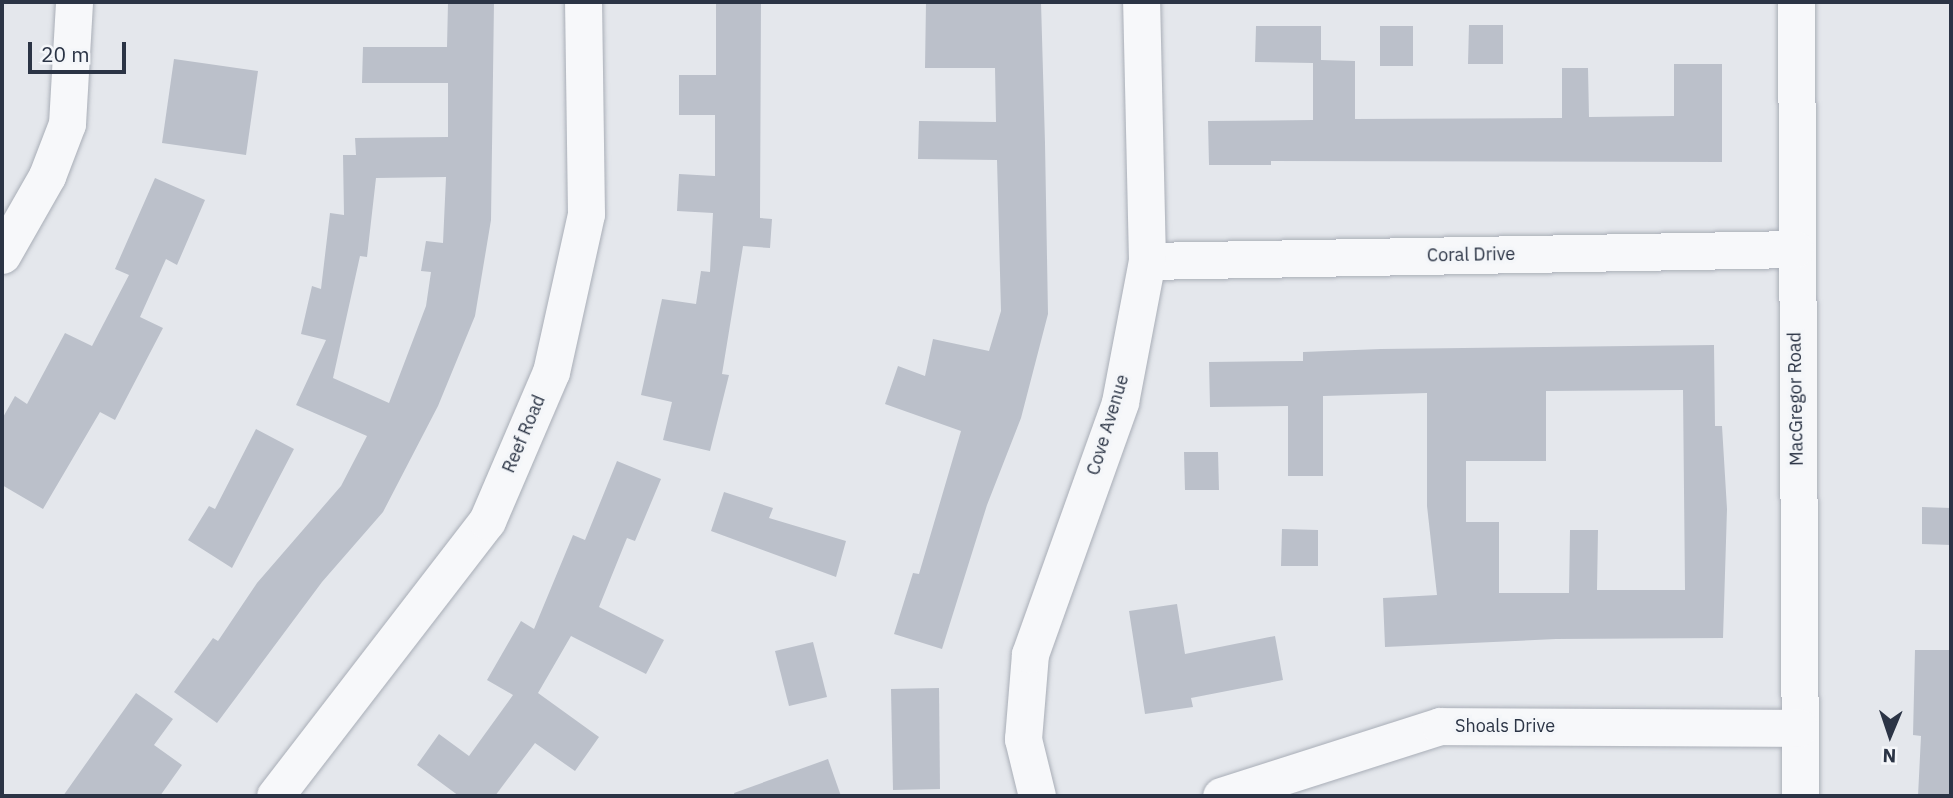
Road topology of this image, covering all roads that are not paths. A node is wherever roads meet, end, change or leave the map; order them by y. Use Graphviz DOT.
graph roads {
  1 [pos="74,2"];
  2 [pos="583,2"];
  3 [pos="1141,2"];
  4 [pos="1796,2"];
  5 [pos="1795,249"];
  6 [pos="2,255"];
  7 [pos="1147,261"];
  8 [pos="1799,728"];
  9 [pos="1282,787"];
  10 [pos="275,796"];
  11 [pos="1037,796"];
  12 [pos="1221,796"];
  13 [pos="1800,796"];
  1 -- 6 [label="street"];
  2 -- 10 [label="street, Reef Road"];
  3 -- 7 [label="street, Cove Avenue"];
  4 -- 5 [label="street, MacGregor Road"];
  5 -- 7 [label="street, Coral Drive"];
  5 -- 8 [label="street, MacGregor Road"];
  7 -- 11 [label="street, Cove Avenue"];
  8 -- 9 [label="street, Shoals Drive"];
  8 -- 13 [label="street, MacGregor Road"];
  9 -- 12 [label="street, Shoals Drive"];
}
